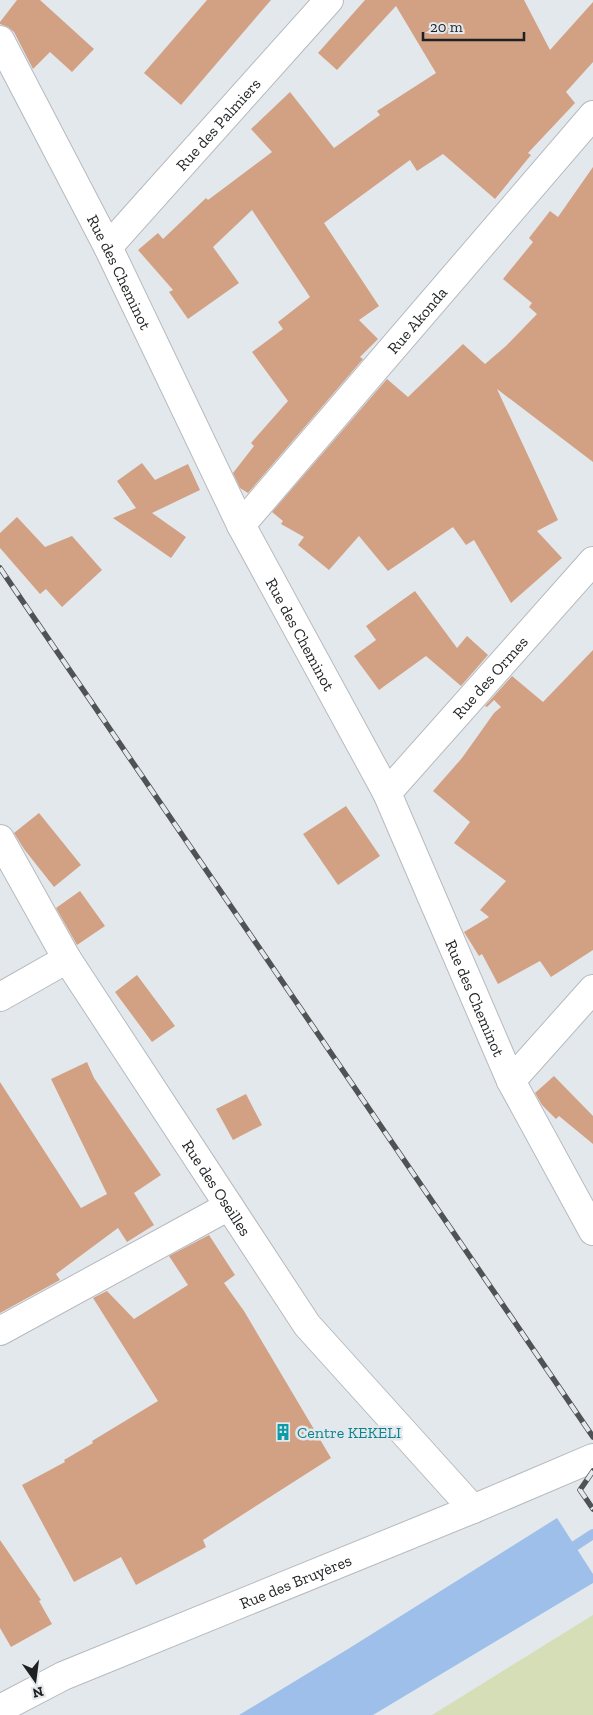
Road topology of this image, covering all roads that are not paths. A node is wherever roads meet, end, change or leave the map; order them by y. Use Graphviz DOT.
graph roads {
  1 [pos="329,0"];
  2 [pos="0,40"];
  3 [pos="593,115"];
  4 [pos="108,247"];
  5 [pos="241,525"];
  6 [pos="593,561"];
  7 [pos="387,793"];
  8 [pos="0,839"];
  9 [pos="67,959"];
  10 [pos="593,989"];
  11 [pos="0,997"];
  12 [pos="511,1081"];
  13 [pos="229,1206"];
  14 [pos="593,1231"];
  15 [pos="0,1331"];
  16 [pos="593,1458"];
  17 [pos="473,1509"];
  18 [pos="0,1709"];
  1 -- 4 [label="street, Rue des Palmiers"];
  2 -- 4 [label="street, Rue des Cheminot"];
  3 -- 5 [label="street, Rue Akonda"];
  4 -- 5 [label="street, Rue des Cheminot"];
  5 -- 7 [label="street, Rue des Cheminot"];
  6 -- 7 [label="street, Rue des Ormes"];
  7 -- 12 [label="street, Rue des Cheminot"];
  8 -- 9 [label="street, Rue des Oseilles"];
  9 -- 11 [label="street"];
  9 -- 13 [label="street, Rue des Oseilles"];
  10 -- 12 [label="street"];
  12 -- 14 [label="street, Rue des Cheminot"];
  13 -- 15 [label="street"];
  13 -- 17 [label="street, Rue des Oseilles"];
  16 -- 17 [label="street, Rue des Bruyères"];
  17 -- 18 [label="street, Rue des Bruyères"];
}
